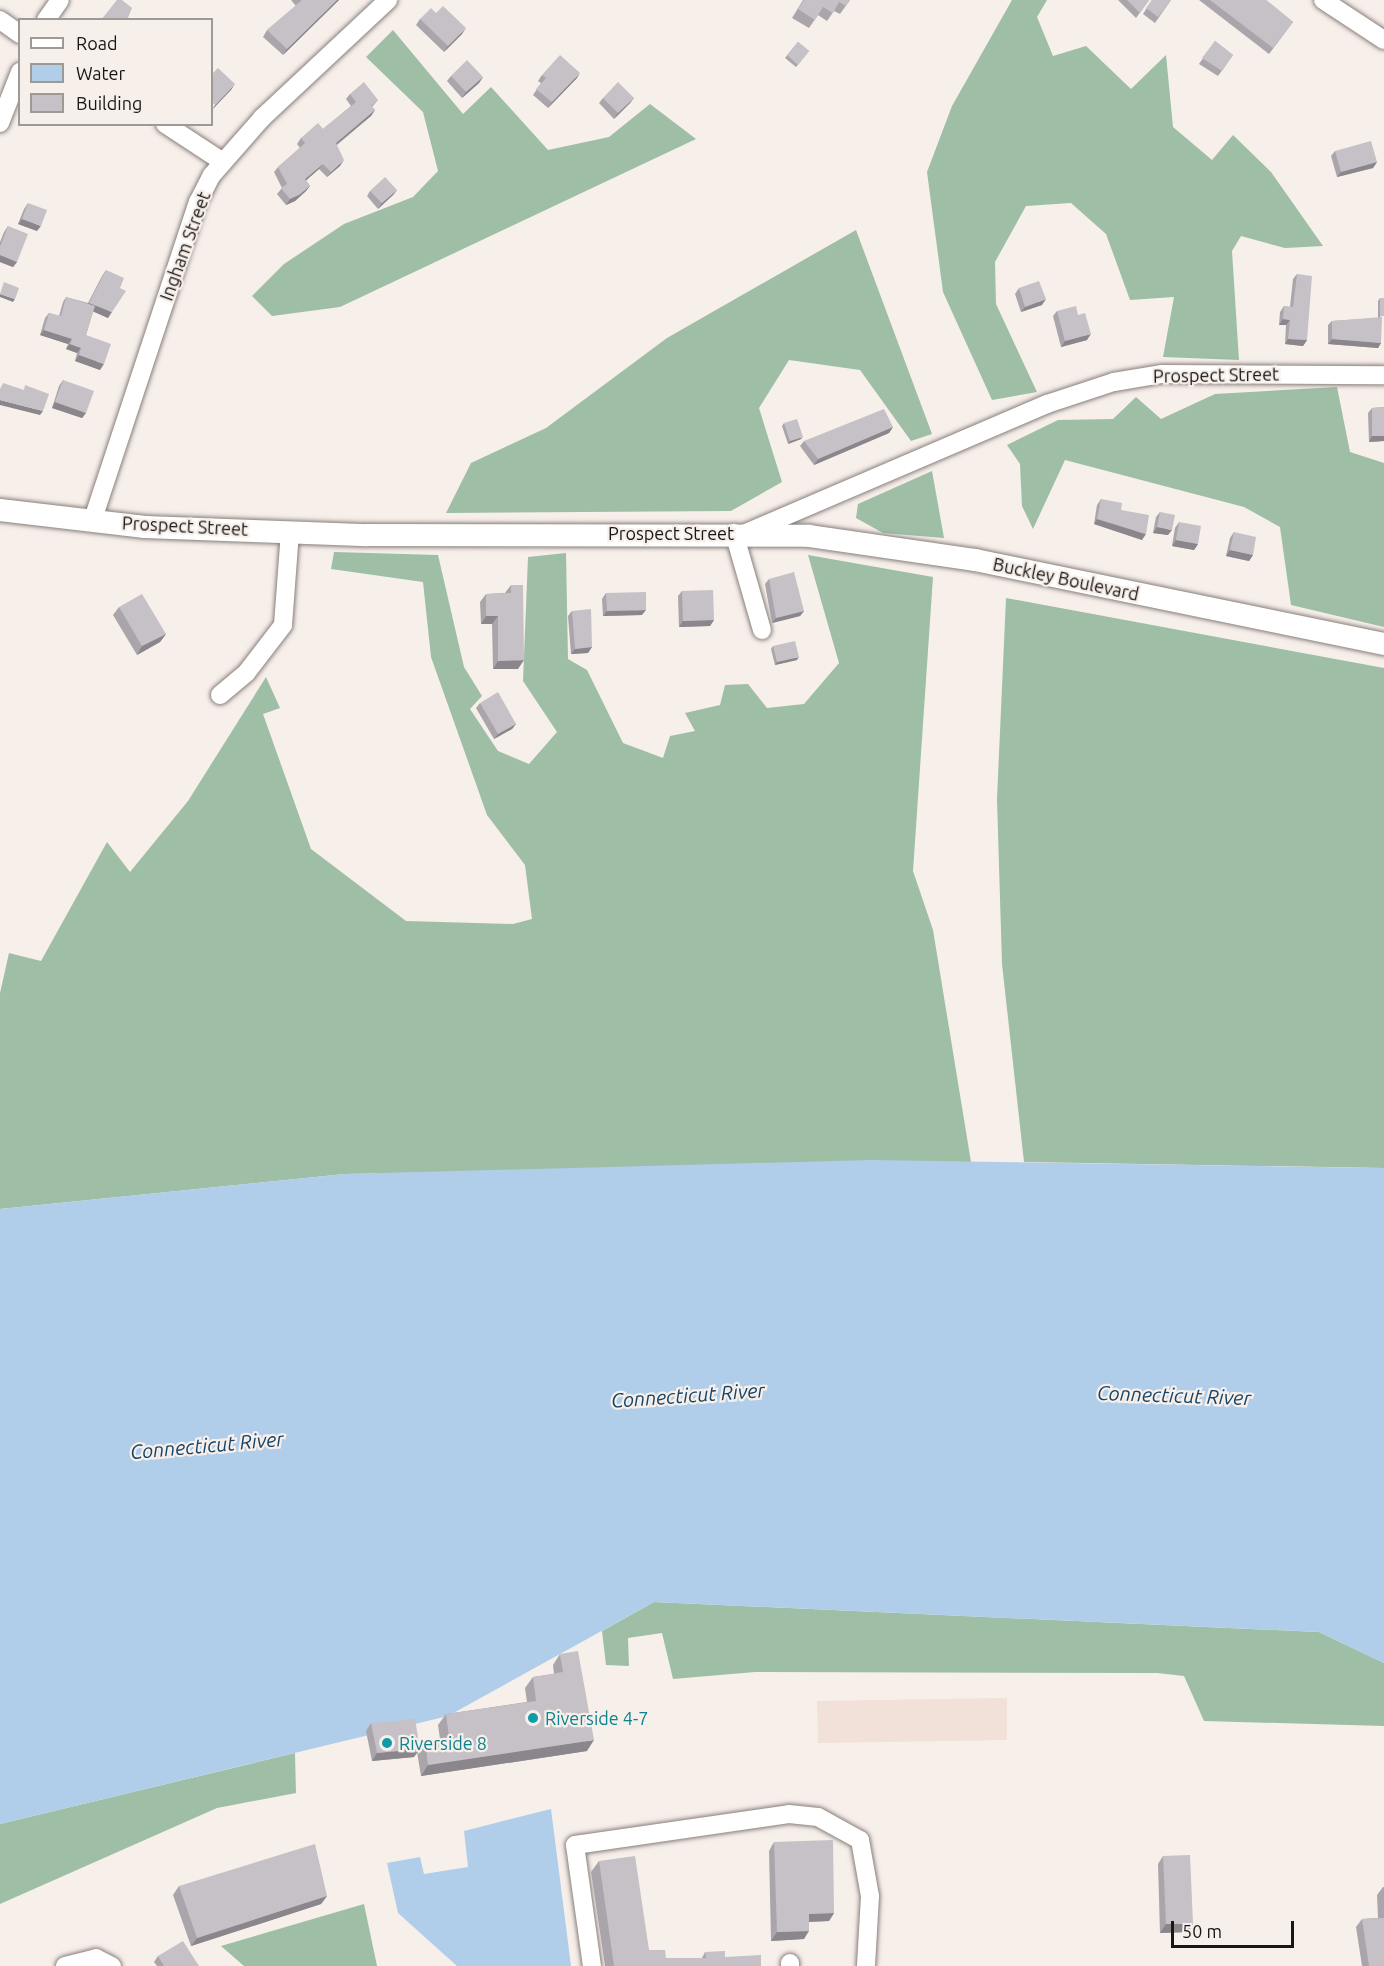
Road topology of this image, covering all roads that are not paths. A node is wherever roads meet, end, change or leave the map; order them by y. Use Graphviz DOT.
graph roads {
  1 [pos="60,0"];
  2 [pos="388,0"];
  3 [pos="1323,0"];
  4 [pos="47,18"];
  5 [pos="0,20"];
  6 [pos="18,33"];
  7 [pos="1384,40"];
  8 [pos="18,77"];
  9 [pos="0,123"];
  10 [pos="168,126"];
  11 [pos="223,162"];
  12 [pos="1384,375"];
  13 [pos="0,510"];
  14 [pos="93,519"];
  15 [pos="290,531"];
  16 [pos="740,533"];
  17 [pos="762,630"];
  18 [pos="1384,644"];
  19 [pos="220,695"];
  20 [pos="65,1966"];
  21 [pos="112,1966"];
  22 [pos="592,1966"];
  23 [pos="866,1966"];
  1 -- 4 [label="street"];
  2 -- 11 [label="street, Ingham Street"];
  3 -- 7 [label="street"];
  5 -- 6 [label="street"];
  8 -- 9 [label="street"];
  10 -- 11 [label="street"];
  11 -- 14 [label="street, Ingham Street"];
  12 -- 16 [label="street, Prospect Street"];
  13 -- 14 [label="main road, Prospect Street"];
  14 -- 15 [label="main road, Prospect Street"];
  15 -- 16 [label="main road, Prospect Street"];
  15 -- 19 [label="street"];
  16 -- 17 [label="street"];
  16 -- 18 [label="main road, Buckley Boulevard"];
  20 -- 21 [label="street"];
  22 -- 23 [label="street"];
}
